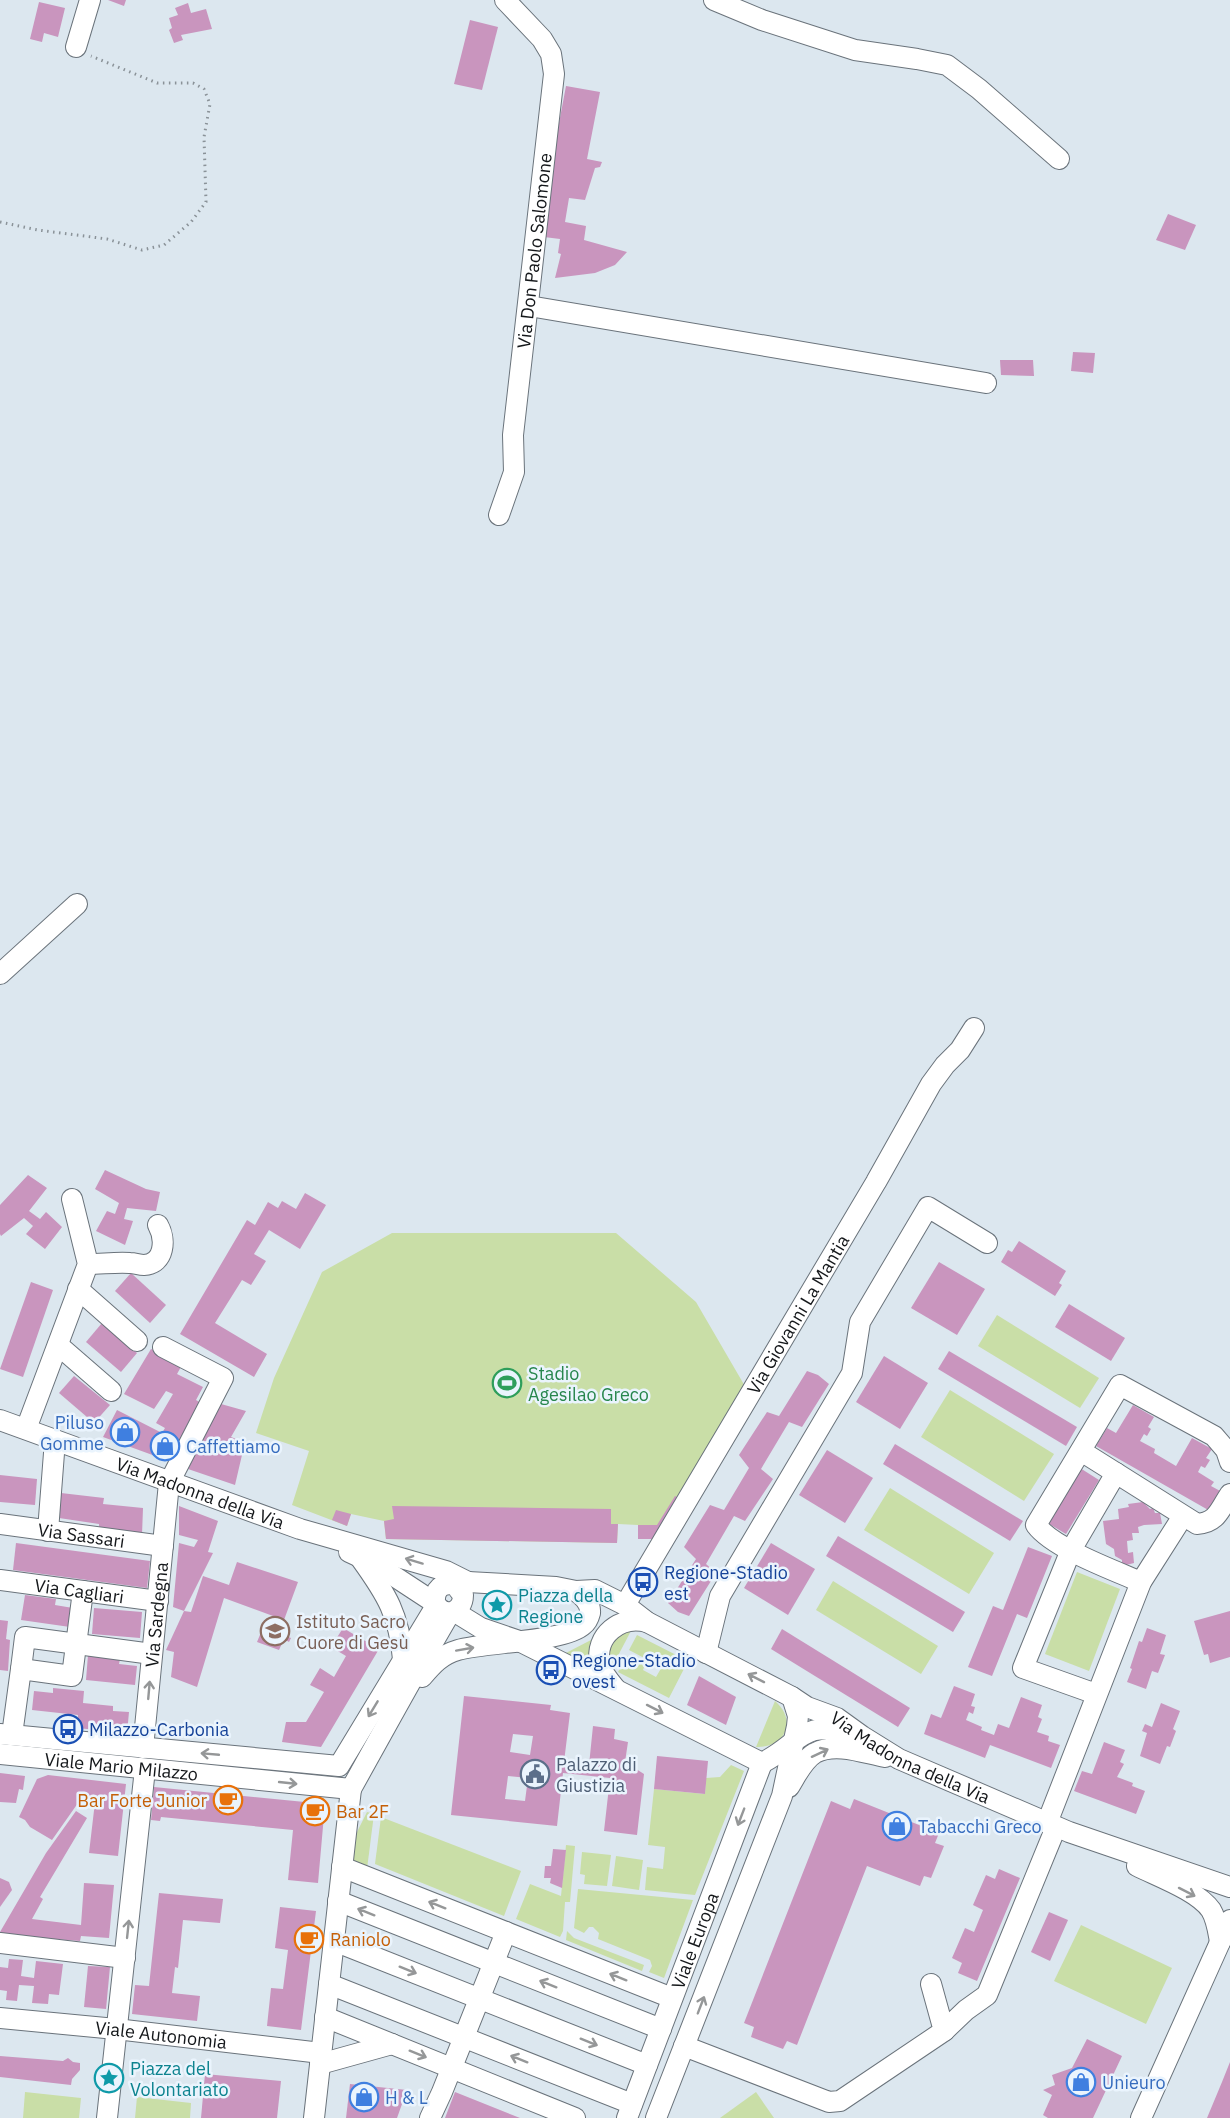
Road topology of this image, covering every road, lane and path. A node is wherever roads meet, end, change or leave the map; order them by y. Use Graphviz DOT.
graph roads {
  1 [pos="90,0"];
  2 [pos="505,0"];
  3 [pos="714,0"];
  4 [pos="76,47"];
  5 [pos="1059,159"];
  6 [pos="0,222"];
  7 [pos="529,306"];
  8 [pos="986,383"];
  9 [pos="499,515"];
  10 [pos="77,904"];
  11 [pos="0,974"];
  12 [pos="974,1028"];
  13 [pos="72,1199"];
  14 [pos="158,1225"];
  15 [pos="987,1243"];
  16 [pos="88,1264"];
  17 [pos="78,1289"];
  18 [pos="137,1341"];
  19 [pos="58,1345"];
  20 [pos="163,1347"];
  21 [pos="111,1390"];
  22 [pos="0,1420"];
  23 [pos="26,1429"];
  24 [pos="56,1440"];
  25 [pos="1081,1451"];
  26 [pos="1230,1462"];
  27 [pos="1116,1473"];
  28 [pos="169,1483"];
  29 [pos="1230,1494"];
  30 [pos="1183,1516"];
  31 [pos="0,1524"];
  32 [pos="300,1529"];
  33 [pos="48,1531"];
  34 [pos="163,1546"];
  35 [pos="1071,1550"];
  36 [pos="360,1557"];
  37 [pos="0,1580"];
  38 [pos="456,1582"];
  39 [pos="1141,1582"];
  40 [pos="83,1591"];
  41 [pos="576,1591"];
  42 [pos="158,1601"];
  43 [pos="444,1608"];
  44 [pos="636,1613"];
  45 [pos="519,1641"];
  46 [pos="76,1644"];
  47 [pos="706,1653"];
  48 [pos="152,1654"];
  49 [pos="403,1659"];
  50 [pos="21,1669"];
  51 [pos="616,1689"];
  52 [pos="1096,1694"];
  53 [pos="404,1696"];
  54 [pos="792,1697"];
  55 [pos="6,1734"];
  56 [pos="862,1737"];
  57 [pos="795,1740"];
  58 [pos="144,1748"];
  59 [pos="0,1754"];
  60 [pos="899,1759"];
  61 [pos="762,1763"];
  62 [pos="145,1769"];
  63 [pos="351,1789"];
  64 [pos="782,1796"];
  65 [pos="1052,1825"];
  66 [pos="1079,1836"];
  67 [pos="342,1867"];
  68 [pos="1230,1887"];
  69 [pos="338,1901"];
  70 [pos="1230,1920"];
  71 [pos="506,1932"];
  72 [pos="334,1941"];
  73 [pos="0,1942"];
  74 [pos="1225,1943"];
  75 [pos="125,1958"];
  76 [pos="494,1963"];
  77 [pos="329,1984"];
  78 [pos="931,1984"];
  79 [pos="480,1998"];
  80 [pos="672,1998"];
  81 [pos="325,2017"];
  82 [pos="0,2018"];
  83 [pos="116,2029"];
  84 [pos="661,2029"];
  85 [pos="944,2031"];
  86 [pos="464,2037"];
  87 [pos="392,2044"];
  88 [pos="684,2046"];
  89 [pos="320,2059"];
  90 [pos="647,2065"];
  91 [pos="452,2068"];
  92 [pos="630,2111"];
  93 [pos="107,2118"];
  94 [pos="314,2118"];
  95 [pos="430,2118"];
  96 [pos="575,2118"];
  97 [pos="656,2118"];
  98 [pos="1141,2118"];
  1 -- 4 [label="street"];
  2 -- 7 [label="street, Via Don Paolo Salomone"];
  3 -- 5 [label="street"];
  4 -- 6 [label="path"];
  7 -- 8 [label="street"];
  7 -- 9 [label="street, Via Don Paolo Salomone"];
  10 -- 11 [label="street"];
  12 -- 44 [label="street, Via Giovanni La Mantia"];
  13 -- 16 [label="street"];
  14 -- 16 [label="street"];
  15 -- 47 [label="street"];
  16 -- 17 [label="street"];
  17 -- 18 [label="street"];
  17 -- 19 [label="street"];
  19 -- 21 [label="street"];
  19 -- 23 [label="street"];
  20 -- 28 [label="street"];
  22 -- 23 [label="street, Via Madonna della Via"];
  23 -- 24 [label="street, Via Madonna della Via"];
  24 -- 28 [label="street, Via Madonna della Via"];
  24 -- 33 [label="street"];
  25 -- 26 [label="street"];
  25 -- 27 [label="street"];
  25 -- 35 [label="street"];
  27 -- 30 [label="street"];
  27 -- 35 [label="street"];
  28 -- 32 [label="street, Via Madonna della Via"];
  28 -- 34 [label="street, Via Sardegna"];
  29 -- 30 [label="street"];
  30 -- 39 [label="street"];
  31 -- 33 [label="street, Via Sassari"];
  32 -- 36 [label="street"];
  38 -- 32 [label="street, Via Madonna della Via, one-way"];
  33 -- 34 [label="street, Via Sassari"];
  34 -- 42 [label="street, Via Sardegna"];
  35 -- 39 [label="street"];
  35 -- 52 [label="street"];
  36 -- 43 [label="street"];
  36 -- 49 [label="street"];
  37 -- 40 [label="street, Via Cagliari"];
  38 -- 41 [label="street, Via Madonna della Via"];
  38 -- 43 [label="street"];
  39 -- 52 [label="street"];
  40 -- 42 [label="street, Via Cagliari"];
  40 -- 46 [label="street"];
  41 -- 44 [label="street, Via Madonna della Via"];
  41 -- 45 [label="street"];
  42 -- 48 [label="street, Via Sardegna"];
  43 -- 45 [label="street"];
  43 -- 49 [label="street"];
  43 -- 53 [label="street"];
  44 -- 47 [label="street, Via Madonna della Via"];
  44 -- 51 [label="street"];
  45 -- 51 [label="street"];
  53 -- 45 [label="street, one-way"];
  46 -- 48 [label="street"];
  46 -- 50 [label="street"];
  46 -- 50 [label="street"];
  54 -- 47 [label="street, Via Madonna della Via, one-way"];
  58 -- 48 [label="street, Via Sardegna, one-way"];
  49 -- 58 [label="street, Viale Mario Milazzo, one-way"];
  50 -- 55 [label="street"];
  51 -- 61 [label="street, one-way"];
  52 -- 65 [label="street"];
  53 -- 63 [label="street"];
  54 -- 56 [label="street, Via Madonna della Via"];
  54 -- 57 [label="street"];
  55 -- 58 [label="street, Viale Mario Milazzo"];
  56 -- 57 [label="street"];
  56 -- 60 [label="street, Via Madonna della Via"];
  57 -- 61 [label="street"];
  57 -- 64 [label="street"];
  59 -- 62 [label="street, Viale Mario Milazzo"];
  64 -- 60 [label="street, one-way"];
  60 -- 65 [label="street, Via Madonna della Via"];
  61 -- 80 [label="street, Viale Europa, one-way"];
  62 -- 63 [label="street, Viale Mario Milazzo, one-way"];
  75 -- 62 [label="street, one-way"];
  63 -- 67 [label="street"];
  88 -- 64 [label="street, Viale Europa, one-way"];
  65 -- 66 [label="street, Via Madonna della Via"];
  65 -- 85 [label="street"];
  66 -- 68 [label="street, Via Madonna della Via"];
  66 -- 74 [label="street, one-way"];
  67 -- 69 [label="street"];
  71 -- 67 [label="street, one-way"];
  69 -- 72 [label="street"];
  76 -- 69 [label="street, one-way"];
  70 -- 74 [label="street"];
  71 -- 76 [label="street"];
  80 -- 71 [label="street, one-way"];
  72 -- 77 [label="street"];
  72 -- 79 [label="street, one-way"];
  73 -- 75 [label="street"];
  74 -- 98 [label="street"];
  75 -- 83 [label="street"];
  76 -- 79 [label="street"];
  84 -- 76 [label="street, one-way"];
  77 -- 81 [label="street"];
  77 -- 86 [label="street"];
  78 -- 85 [label="street"];
  79 -- 86 [label="street"];
  79 -- 90 [label="street, one-way"];
  80 -- 84 [label="street, Viale Europa"];
  81 -- 87 [label="street"];
  81 -- 89 [label="street"];
  82 -- 83 [label="street, Viale Autonomia"];
  83 -- 89 [label="street, Viale Autonomia"];
  83 -- 93 [label="street"];
  84 -- 90 [label="street, Viale Europa"];
  85 -- 88 [label="street"];
  86 -- 91 [label="street"];
  92 -- 86 [label="street, one-way"];
  87 -- 89 [label="street"];
  87 -- 91 [label="street, one-way"];
  88 -- 97 [label="street, Viale Europa"];
  89 -- 94 [label="street"];
  90 -- 92 [label="street, Viale Europa"];
  91 -- 95 [label="street"];
  91 -- 96 [label="street"];
}
